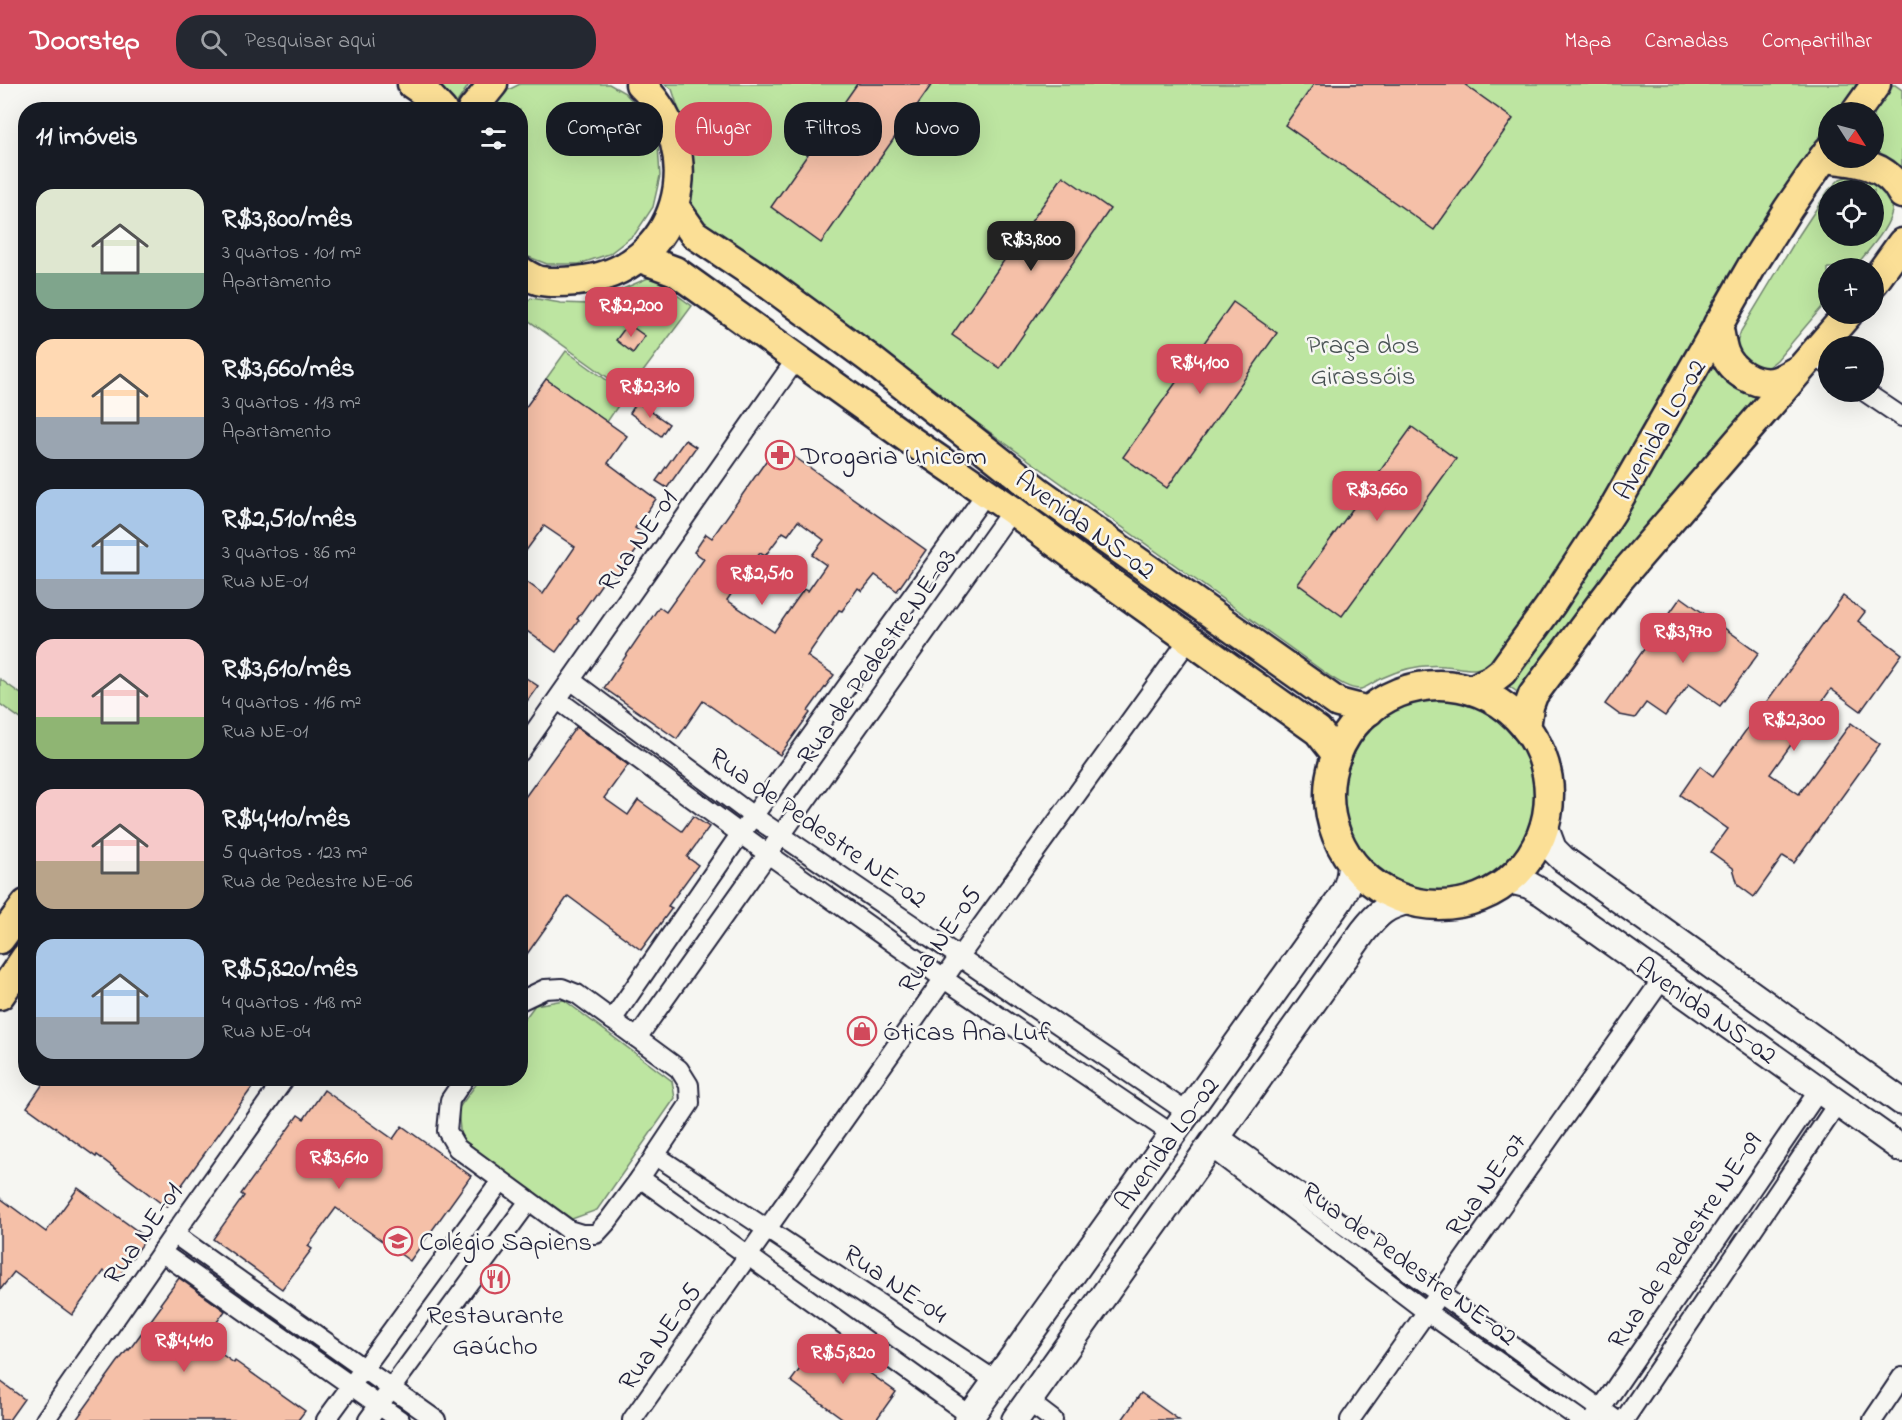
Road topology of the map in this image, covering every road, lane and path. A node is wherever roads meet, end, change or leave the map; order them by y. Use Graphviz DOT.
graph roads {
  1 [pos="412,84"];
  2 [pos="493,84"];
  3 [pos="1876,84"];
  4 [pos="650,88"];
  5 [pos="435,102"];
  6 [pos="478,102"];
  7 [pos="1863,102"];
  8 [pos="1818,166"];
  9 [pos="1877,168"];
  10 [pos="1902,194"];
  11 [pos="675,207"];
  12 [pos="1902,243"];
  13 [pos="640,258"];
  14 [pos="1884,268"];
  15 [pos="528,280"];
  16 [pos="1718,324"];
  17 [pos="1841,324"];
  18 [pos="797,358"];
  19 [pos="1814,363"];
  20 [pos="1880,402"];
  21 [pos="1902,417"];
  22 [pos="987,492"];
  23 [pos="1012,510"];
  24 [pos="1190,638"];
  25 [pos="572,681"];
  26 [pos="1471,690"];
  27 [pos="558,700"];
  28 [pos="1369,711"];
  29 [pos="1526,728"];
  30 [pos="528,741"];
  31 [pos="1337,755"];
  32 [pos="753,816"];
  33 [pos="1544,825"];
  34 [pos="741,833"];
  35 [pos="782,836"];
  36 [pos="768,854"];
  37 [pos="1351,861"];
  38 [pos="1509,880"];
  39 [pos="1409,901"];
  40 [pos="18,915"];
  41 [pos="0,939"];
  42 [pos="959,957"];
  43 [pos="18,969"];
  44 [pos="1663,978"];
  45 [pos="944,979"];
  46 [pos="0,995"];
  47 [pos="528,997"];
  48 [pos="612,1020"];
  49 [pos="637,1038"];
  50 [pos="279,1086"];
  51 [pos="460,1086"];
  52 [pos="1829,1096"];
  53 [pos="1902,1102"];
  54 [pos="1188,1113"];
  55 [pos="1172,1134"];
  56 [pos="1214,1141"];
  57 [pos="1902,1149"];
  58 [pos="655,1155"];
  59 [pos="640,1178"];
  60 [pos="501,1181"];
  61 [pos="529,1201"];
  62 [pos="767,1229"];
  63 [pos="174,1234"];
  64 [pos="161,1252"];
  65 [pos="749,1255"];
  66 [pos="1441,1293"];
  67 [pos="1427,1312"];
  68 [pos="362,1369"];
  69 [pos="1902,1377"];
  70 [pos="996,1381"];
  71 [pos="350,1385"];
  72 [pos="392,1388"];
  73 [pos="1022,1411"];
  74 [pos="374,1413"];
  75 [pos="1597,1414"];
  76 [pos="969,1418"];
  77 [pos="45,1420"];
  78 [pos="326,1420"];
  79 [pos="400,1420"];
  80 [pos="436,1420"];
  81 [pos="632,1420"];
  82 [pos="1053,1420"];
  83 [pos="1350,1420"];
  84 [pos="1581,1420"];
  85 [pos="1616,1420"];
  86 [pos="1624,1420"];
  87 [pos="1873,1420"];
  1 -- 5 [label="main road"];
  2 -- 6 [label="main road"];
  3 -- 7 [label="main road"];
  4 -- 11 [label="main road"];
  8 -- 16 [label="main road, Avenida LO-02"];
  9 -- 10 [label="main road"];
  11 -- 13 [label="main road"];
  11 -- 28 [label="main road, Avenida NS-02"];
  12 -- 14 [label="main road"];
  13 -- 15 [label="main road"];
  13 -- 18 [label="main road, Avenida NS-02"];
  16 -- 19 [label="main road"];
  16 -- 26 [label="main road, Avenida LO-02"];
  17 -- 19 [label="main road, Avenida LO-02"];
  18 -- 22 [label="main road, Avenida NS-02"];
  18 -- 25 [label="street, Rua NE-01"];
  19 -- 29 [label="main road, Avenida LO-02"];
  20 -- 21 [label="street"];
  22 -- 23 [label="main road, Avenida NS-02"];
  22 -- 32 [label="street, Rua de Pedestre NE-03"];
  23 -- 24 [label="main road, Avenida NS-02"];
  23 -- 35 [label="street, Rua de Pedestre NE-03"];
  24 -- 31 [label="main road, Avenida NS-02"];
  24 -- 42 [label="street, Rua NE-05"];
  25 -- 27 [label="street, Rua NE-01"];
  25 -- 32 [label="street, Rua de Pedestre NE-02"];
  26 -- 28 [label="main road"];
  26 -- 29 [label="main road"];
  27 -- 30 [label="street, Rua NE-01"];
  27 -- 34 [label="street, Rua de Pedestre NE-02"];
  28 -- 31 [label="main road"];
  29 -- 33 [label="main road"];
  31 -- 37 [label="main road"];
  32 -- 34 [label="street, Rua de Pedestre NE-03"];
  32 -- 35 [label="street, Rua de Pedestre NE-02"];
  33 -- 38 [label="main road"];
  33 -- 53 [label="street, Avenida NS-02"];
  34 -- 36 [label="street, Rua de Pedestre NE-02"];
  34 -- 48 [label="street, Rua de Pedestre NE-03"];
  35 -- 36 [label="street, Rua de Pedestre NE-03"];
  35 -- 42 [label="street, Rua de Pedestre NE-02"];
  36 -- 45 [label="street, Rua de Pedestre NE-02"];
  36 -- 49 [label="street, Rua de Pedestre NE-03"];
  37 -- 39 [label="main road"];
  37 -- 54 [label="street, Avenida LO-02"];
  38 -- 39 [label="main road"];
  38 -- 44 [label="street, Avenida NS-02"];
  39 -- 56 [label="street, Avenida LO-02"];
  40 -- 41 [label="main road"];
  42 -- 45 [label="street, Rua NE-05"];
  42 -- 54 [label="street, Rua de Pedestre NE-02"];
  43 -- 46 [label="main road"];
  44 -- 52 [label="street, Avenida NS-02"];
  44 -- 66 [label="street, Rua NE-07"];
  45 -- 55 [label="street, Rua de Pedestre NE-02"];
  45 -- 62 [label="street, Rua NE-05"];
  47 -- 48 [label="street"];
  48 -- 49 [label="street"];
  49 -- 58 [label="street"];
  50 -- 63 [label="street, Rua NE-01"];
  51 -- 60 [label="street"];
  52 -- 57 [label="street, Avenida NS-02"];
  52 -- 75 [label="street, Rua de Pedestre NE-09"];
  52 -- 86 [label="street, Rua de Pedestre NE-09"];
  54 -- 55 [label="street, Avenida LO-02"];
  55 -- 70 [label="street, Avenida LO-02"];
  56 -- 66 [label="street, Rua de Pedestre NE-02"];
  56 -- 67 [label="street, Rua de Pedestre NE-02"];
  56 -- 73 [label="street, Avenida LO-02"];
  58 -- 59 [label="street"];
  58 -- 62 [label="street, Rua NE-04"];
  59 -- 61 [label="street"];
  59 -- 65 [label="street"];
  60 -- 61 [label="street"];
  60 -- 68 [label="street"];
  61 -- 72 [label="street"];
  62 -- 65 [label="street, Rua NE-05"];
  62 -- 70 [label="street, Rua NE-04"];
  63 -- 64 [label="street, Rua NE-01"];
  63 -- 68 [label="street"];
  64 -- 71 [label="street"];
  64 -- 77 [label="street, Rua NE-01"];
  65 -- 76 [label="street"];
  65 -- 81 [label="street, Rua NE-05"];
  66 -- 67 [label="street, Rua NE-07"];
  66 -- 75 [label="street, Rua de Pedestre NE-02"];
  67 -- 83 [label="street, Rua NE-07"];
  67 -- 84 [label="street, Rua de Pedestre NE-02"];
  68 -- 71 [label="street"];
  68 -- 72 [label="street"];
  69 -- 87 [label="street"];
  70 -- 76 [label="street, Avenida LO-02"];
  71 -- 74 [label="street"];
  71 -- 78 [label="street"];
  72 -- 74 [label="street"];
  72 -- 80 [label="street"];
  73 -- 82 [label="street"];
  74 -- 79 [label="street"];
  75 -- 85 [label="street, Rua de Pedestre NE-02"];
}
